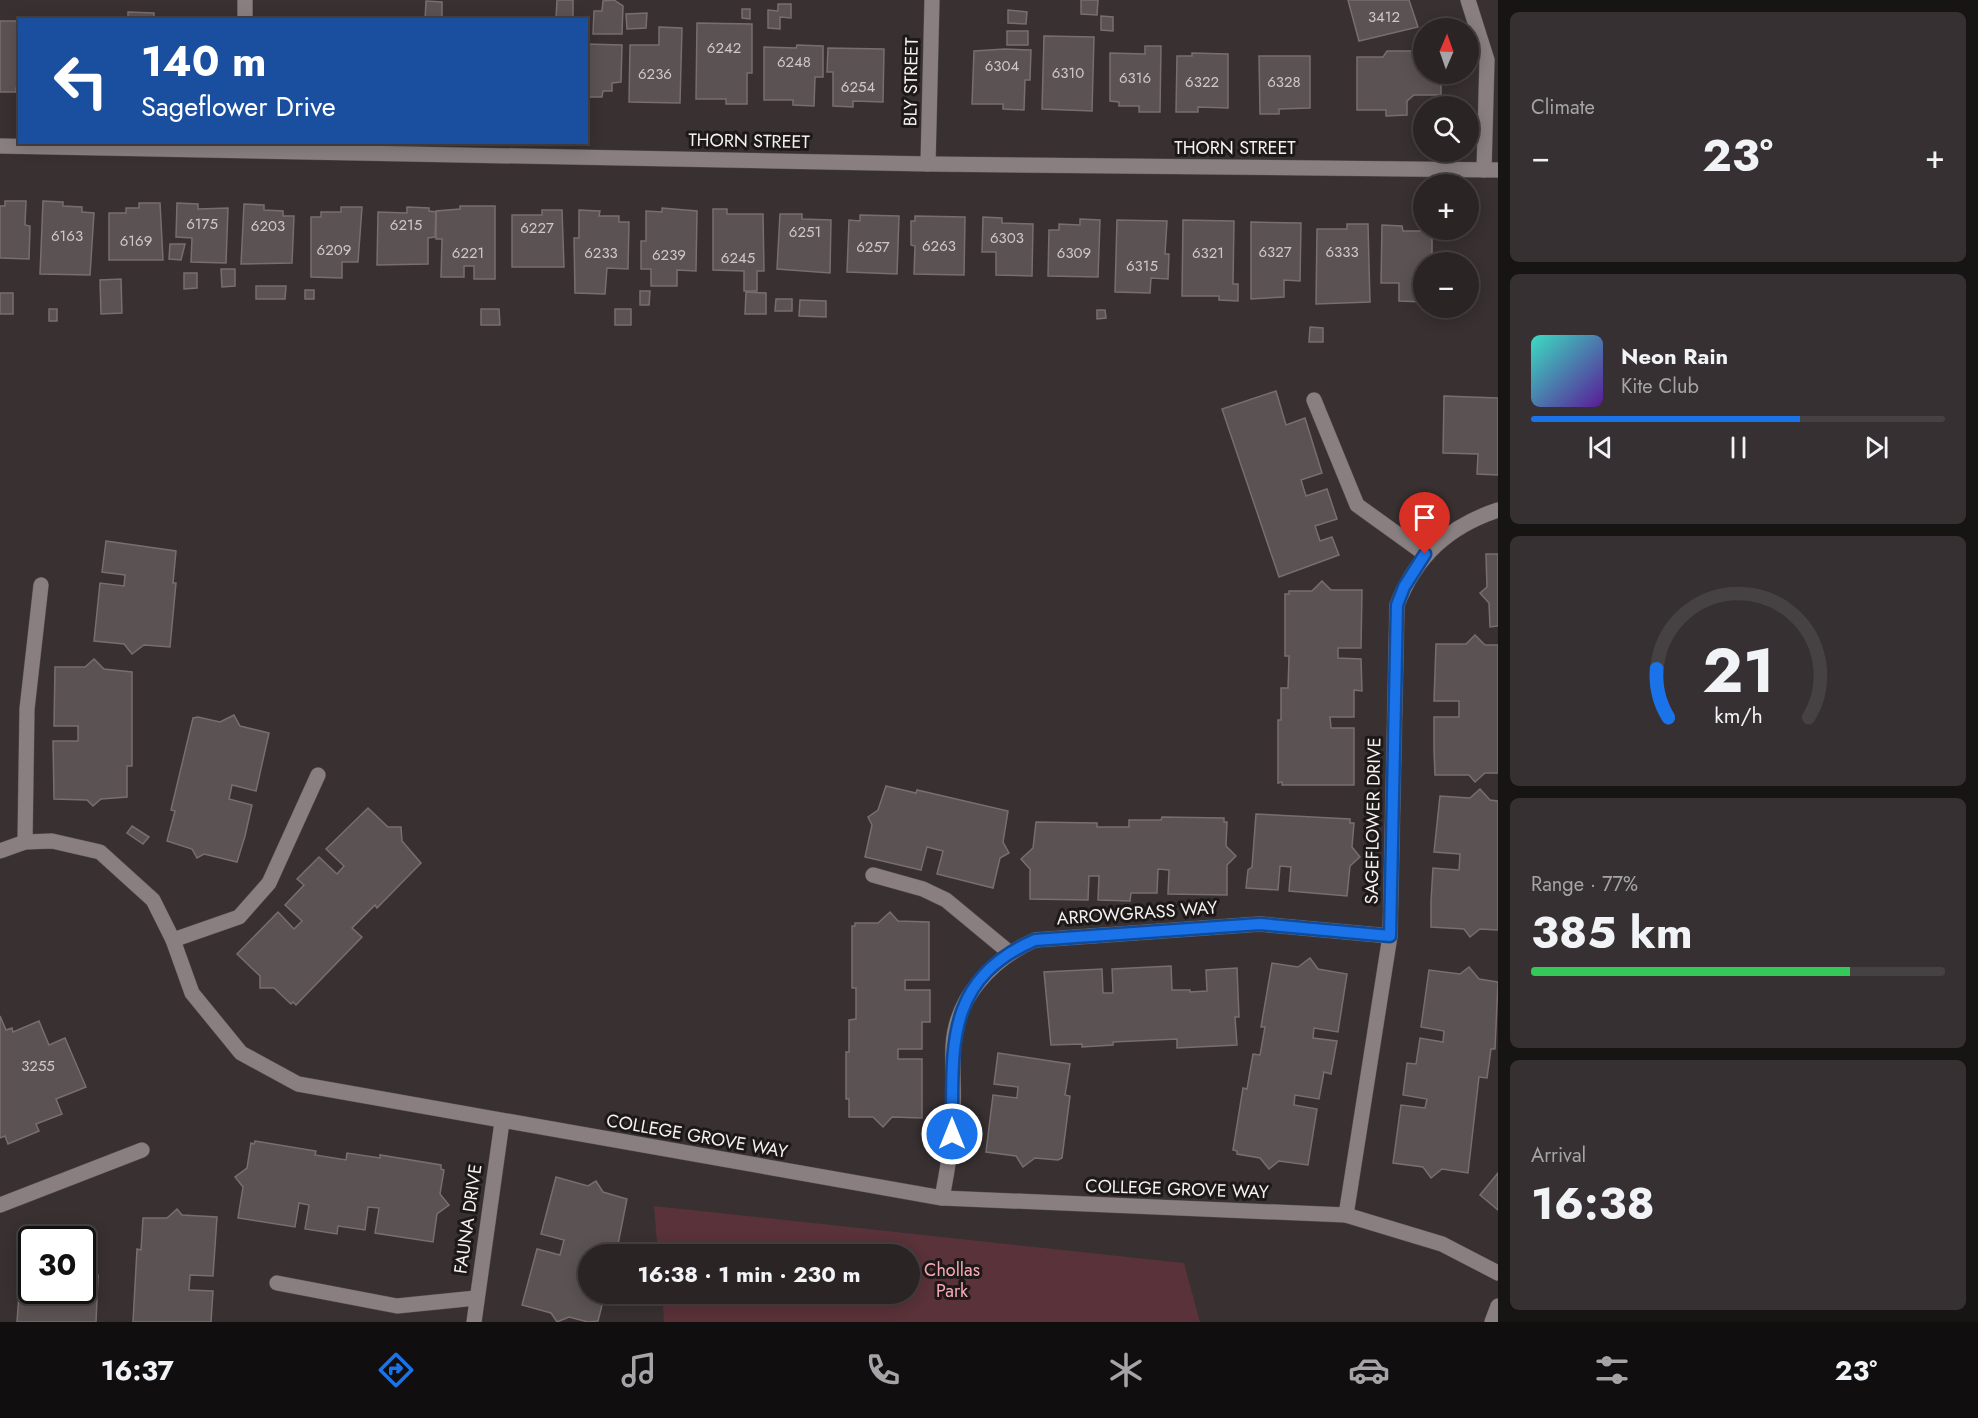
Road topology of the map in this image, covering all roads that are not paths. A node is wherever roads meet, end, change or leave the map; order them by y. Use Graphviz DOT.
graph roads {
  1 [pos="245,0"];
  2 [pos="932,0"];
  3 [pos="1468,0"];
  4 [pos="244,18"];
  5 [pos="0,146"];
  6 [pos="242,147"];
  7 [pos="928,164"];
  8 [pos="1491,170"];
  9 [pos="1314,400"];
  10 [pos="1498,510"];
  11 [pos="1425,554"];
  12 [pos="41,585"];
  13 [pos="318,775"];
  14 [pos="25,842"];
  15 [pos="0,851"];
  16 [pos="873,874"];
  17 [pos="1390,936"];
  18 [pos="173,940"];
  19 [pos="1010,952"];
  20 [pos="502,1122"];
  21 [pos="142,1150"];
  22 [pos="942,1198"];
  23 [pos="0,1205"];
  24 [pos="1346,1215"];
  25 [pos="1498,1273"];
  26 [pos="277,1283"];
  27 [pos="476,1298"];
  28 [pos="1498,1306"];
  29 [pos="474,1322"];
  30 [pos="1492,1322"];
  1 -- 4 [label="street"];
  2 -- 7 [label="street, BLY STREET"];
  3 -- 8 [label="street"];
  5 -- 6 [label="street, THORN STREET"];
  6 -- 7 [label="street, THORN STREET"];
  7 -- 8 [label="street, THORN STREET"];
  9 -- 11 [label="street"];
  10 -- 11 [label="street, SAGEFLOWER DRIVE"];
  11 -- 17 [label="street, SAGEFLOWER DRIVE"];
  12 -- 14 [label="street"];
  13 -- 18 [label="street"];
  14 -- 15 [label="street, COLLEGE GROVE WAY"];
  14 -- 18 [label="street, COLLEGE GROVE WAY"];
  16 -- 19 [label="street"];
  17 -- 19 [label="street, ARROWGRASS WAY"];
  17 -- 24 [label="street, SAGEFLOWER DRIVE"];
  18 -- 20 [label="street, COLLEGE GROVE WAY"];
  19 -- 22 [label="street, ARROWGRASS WAY"];
  20 -- 22 [label="street, COLLEGE GROVE WAY"];
  20 -- 27 [label="street, FAUNA DRIVE"];
  21 -- 23 [label="street"];
  22 -- 24 [label="street, COLLEGE GROVE WAY"];
  24 -- 25 [label="street, COLLEGE GROVE WAY"];
  26 -- 27 [label="street"];
  27 -- 29 [label="street, FAUNA DRIVE"];
  28 -- 30 [label="street"];
}
